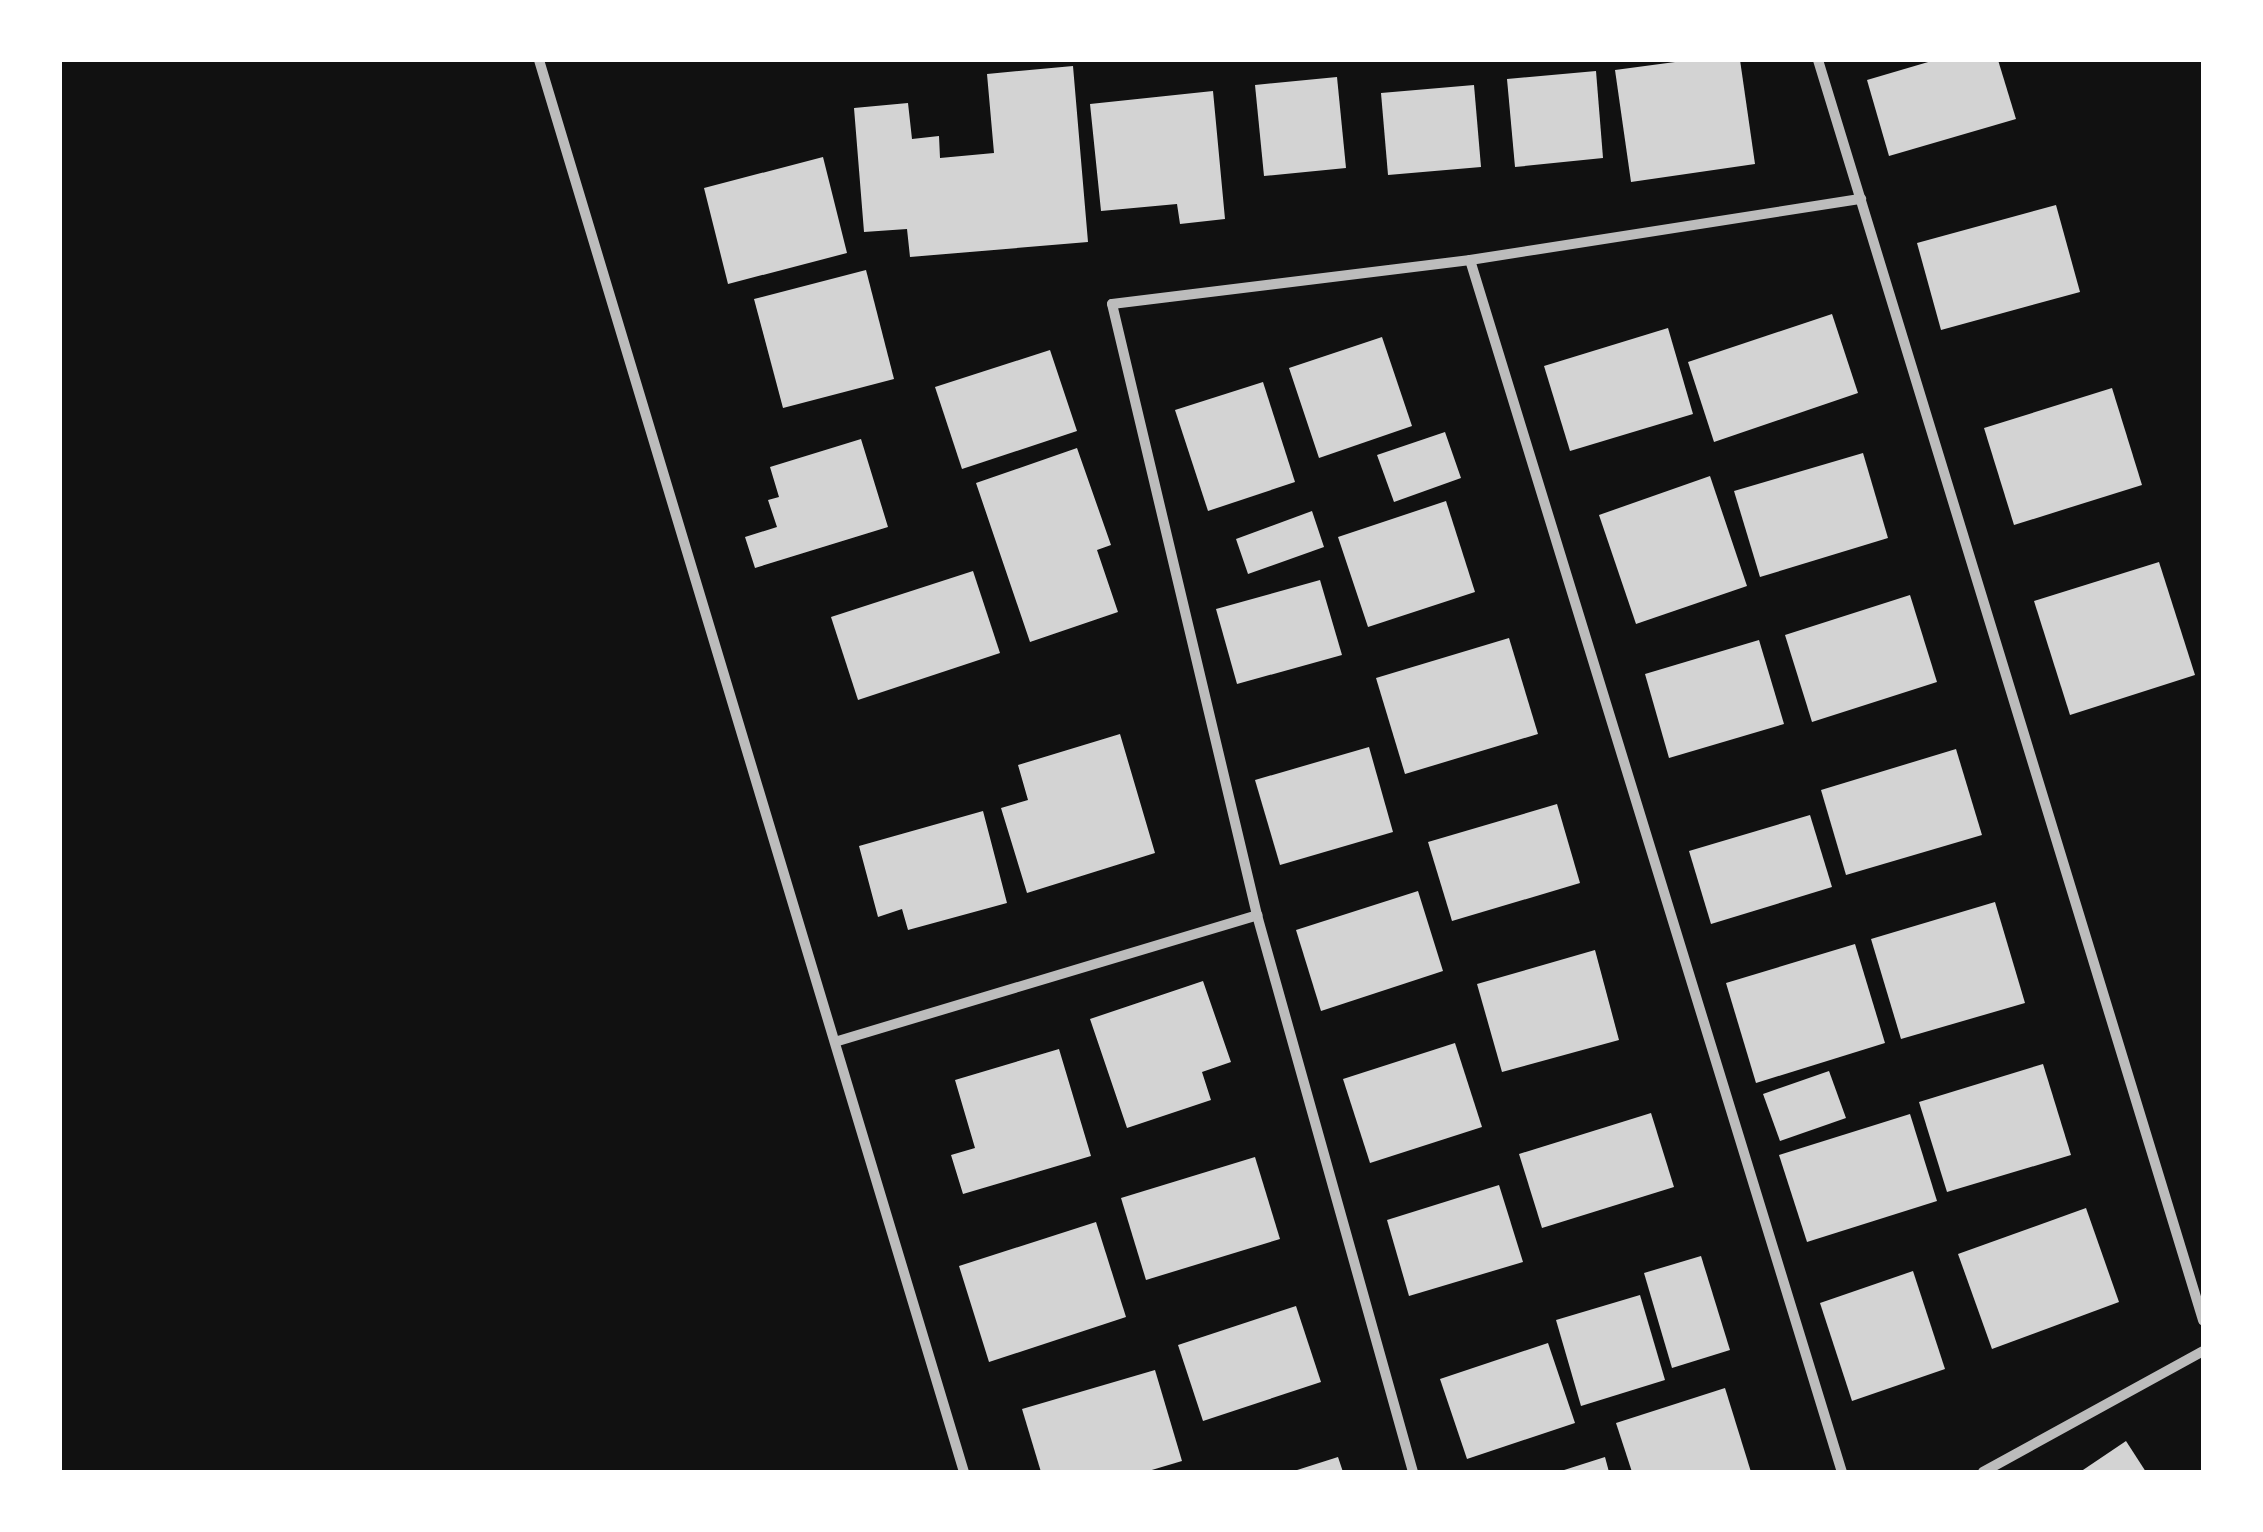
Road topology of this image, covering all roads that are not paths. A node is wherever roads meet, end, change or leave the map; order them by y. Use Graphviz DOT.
graph roads {
  1 [pos="538,60"];
  2 [pos="1818,60"];
  3 [pos="1861,198"];
  4 [pos="1470,260"];
  5 [pos="1257,915"];
  6 [pos="838,1041"];
  7 [pos="2203,1320"];
  8 [pos="2203,1351"];
  9 [pos="964,1472"];
  10 [pos="1413,1472"];
  11 [pos="1842,1472"];
  12 [pos="1983,1472"];
  1 -- 6 [label="street"];
  2 -- 3 [label="street"];
  3 -- 4 [label="street"];
  3 -- 7 [label="street"];
  4 -- 5 [label="street"];
  4 -- 11 [label="street"];
  5 -- 6 [label="street"];
  5 -- 10 [label="street"];
  6 -- 9 [label="street"];
  8 -- 12 [label="street"];
}
